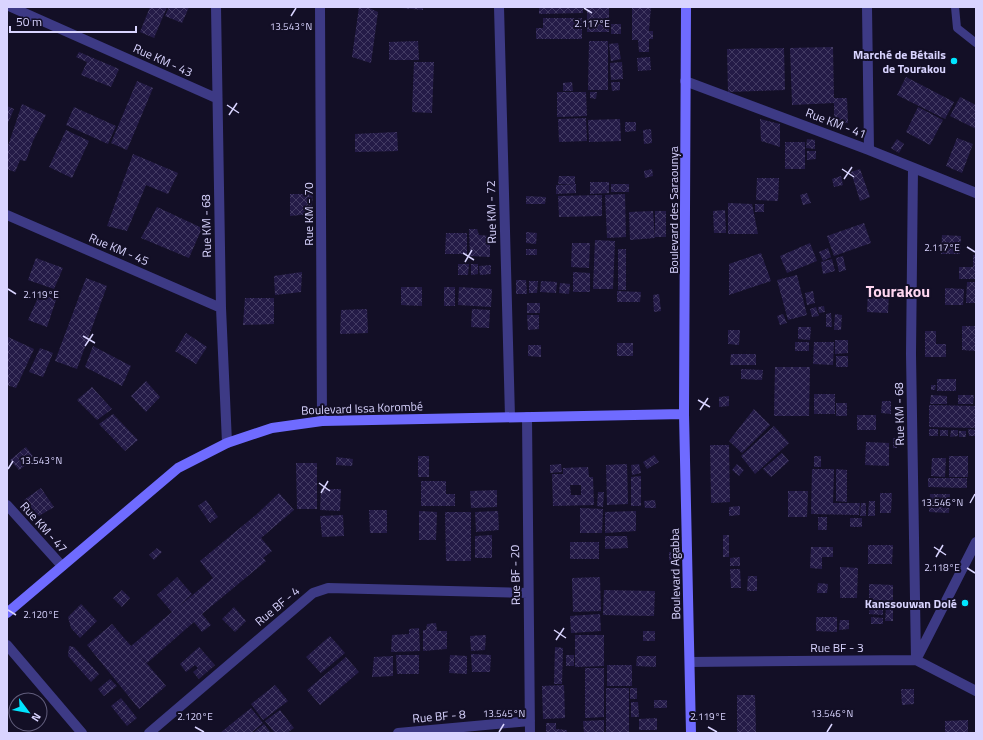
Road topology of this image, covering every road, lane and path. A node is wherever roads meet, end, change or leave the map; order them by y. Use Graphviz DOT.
graph roads {
  1 [pos="11,7"];
  2 [pos="216,7"];
  3 [pos="320,7"];
  4 [pos="499,7"];
  5 [pos="686,7"];
  6 [pos="867,7"];
  7 [pos="955,7"];
  8 [pos="976,43"];
  9 [pos="685,81"];
  10 [pos="216,98"];
  11 [pos="869,150"];
  12 [pos="913,168"];
  13 [pos="976,193"];
  14 [pos="7,215"];
  15 [pos="221,308"];
  16 [pos="684,414"];
  17 [pos="510,417"];
  18 [pos="527,417"];
  19 [pos="322,421"];
  20 [pos="227,443"];
  21 [pos="7,505"];
  22 [pos="976,542"];
  23 [pos="62,566"];
  24 [pos="528,593"];
  25 [pos="7,613"];
  26 [pos="7,645"];
  27 [pos="916,660"];
  28 [pos="690,662"];
  29 [pos="976,691"];
  30 [pos="530,720"];
  31 [pos="82,733"];
  32 [pos="149,733"];
  33 [pos="398,733"];
  34 [pos="530,733"];
  35 [pos="691,733"];
  1 -- 10 [label="street, Rue KM - 43"];
  2 -- 10 [label="street, Rue KM - 68"];
  3 -- 19 [label="street, Rue KM - 70"];
  4 -- 17 [label="street, Rue KM - 72"];
  5 -- 9 [label="street, Boulevard des Saraounya"];
  6 -- 11 [label="street"];
  7 -- 8 [label="lane"];
  9 -- 11 [label="street, Rue KM - 41"];
  9 -- 16 [label="street, Boulevard des Saraounya"];
  10 -- 15 [label="street, Rue KM - 68"];
  11 -- 12 [label="street, Rue KM - 41"];
  12 -- 13 [label="street, Rue KM - 41"];
  12 -- 27 [label="street, Rue KM - 68"];
  14 -- 15 [label="street, Rue KM - 45"];
  15 -- 20 [label="street, Rue KM - 68"];
  16 -- 18 [label="street, Boulevard Issa Korombé"];
  16 -- 28 [label="street, Boulevard Agabba"];
  17 -- 18 [label="street, Boulevard Issa Korombé"];
  17 -- 19 [label="street, Boulevard Issa Korombé"];
  18 -- 24 [label="street, Rue BF - 20"];
  19 -- 20 [label="street, Boulevard Issa Korombé"];
  20 -- 23 [label="street, Boulevard Issa Korombé"];
  21 -- 23 [label="street, Rue KM - 47"];
  22 -- 27 [label="street"];
  23 -- 25 [label="street, Boulevard Issa Korombé"];
  24 -- 30 [label="street, Rue BF - 20"];
  24 -- 32 [label="street, Rue BF - 4"];
  26 -- 31 [label="street"];
  27 -- 28 [label="street, Rue BF - 3"];
  27 -- 29 [label="street, Rue BF - 3"];
  28 -- 35 [label="street, Boulevard Agabba"];
  30 -- 33 [label="street, Rue BF - 8"];
  30 -- 34 [label="street, Rue BF - 20"];
}
